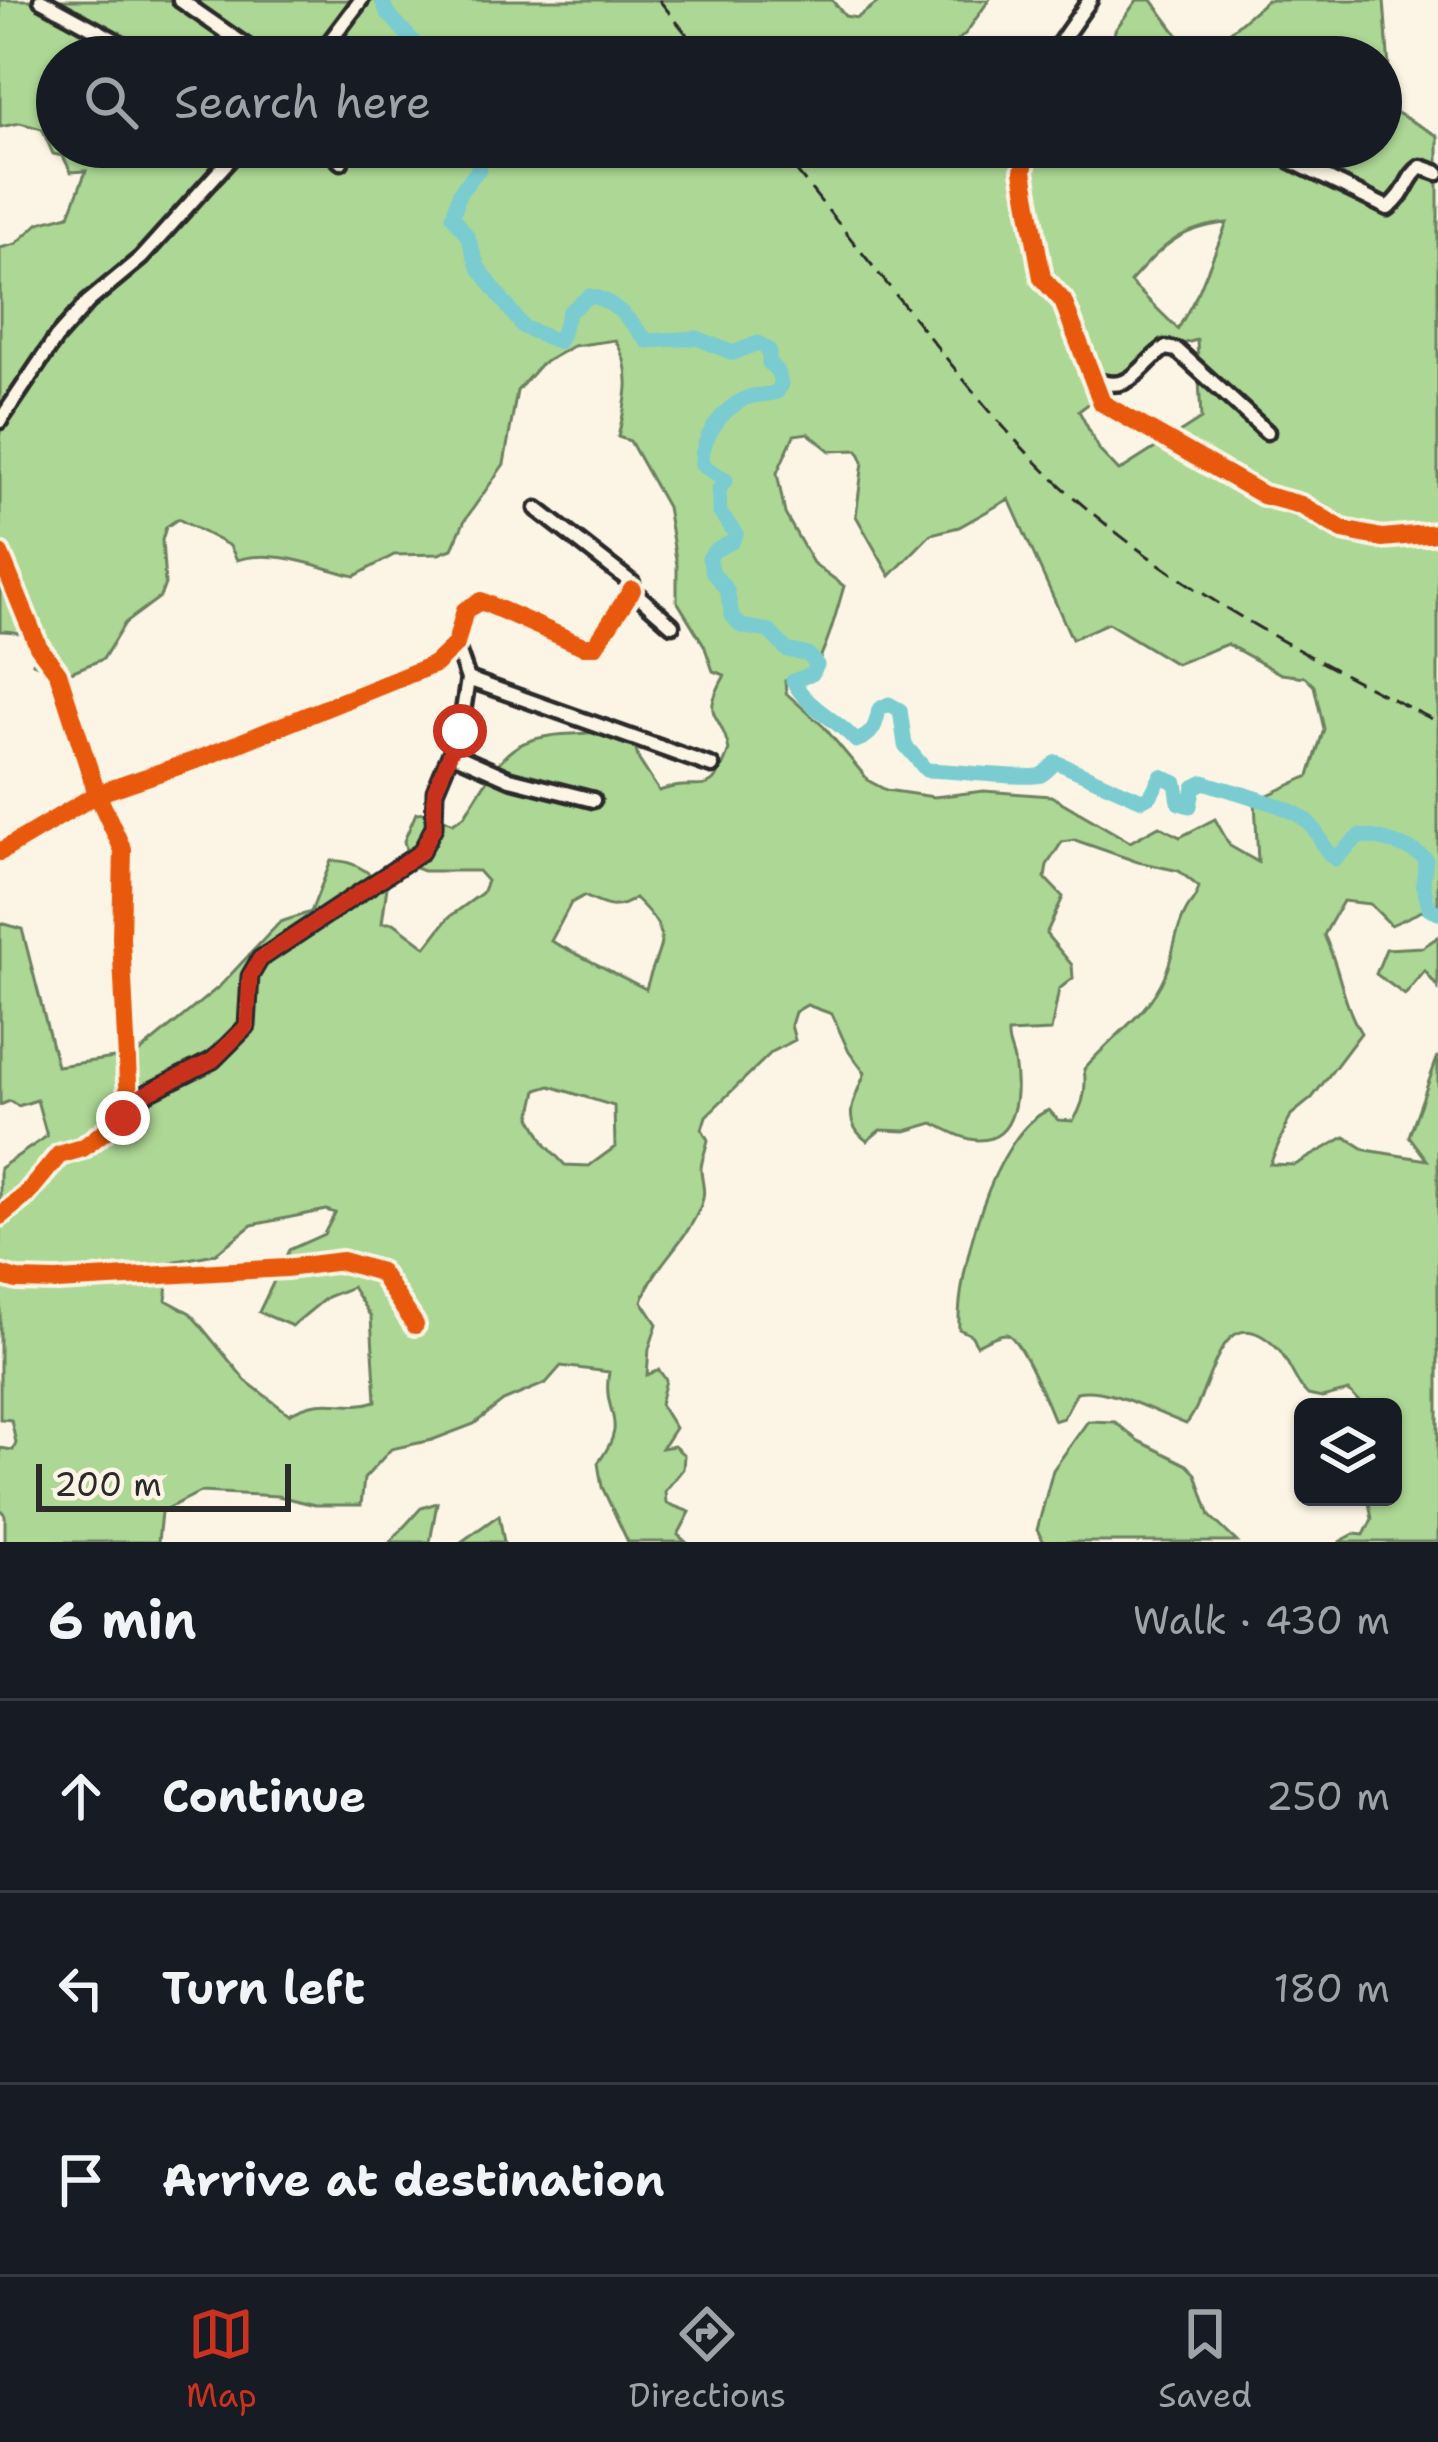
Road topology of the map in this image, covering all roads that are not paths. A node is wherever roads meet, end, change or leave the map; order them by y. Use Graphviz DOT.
graph roads {
  1 [pos="41,0"];
  2 [pos="180,0"];
  3 [pos="1090,0"];
  4 [pos="359,2"];
  5 [pos="107,36"];
  6 [pos="232,36"];
  7 [pos="334,36"];
  8 [pos="1065,36"];
  9 [pos="222,168"];
  10 [pos="1024,168"];
  11 [pos="1304,168"];
  12 [pos="1438,173"];
  13 [pos="1093,379"];
  14 [pos="0,421"];
  15 [pos="1267,432"];
  16 [pos="536,509"];
  17 [pos="1438,532"];
  18 [pos="0,554"];
  19 [pos="632,590"];
  20 [pos="672,625"];
  21 [pos="456,644"];
  22 [pos="468,679"];
  23 [pos="451,753"];
  24 [pos="712,766"];
  25 [pos="97,794"];
  26 [pos="593,800"];
  27 [pos="0,852"];
  28 [pos="129,1102"];
  29 [pos="0,1216"];
  30 [pos="0,1275"];
  31 [pos="415,1325"];
  1 -- 5 [label="street"];
  2 -- 6 [label="street"];
  3 -- 8 [label="street"];
  4 -- 7 [label="street"];
  9 -- 14 [label="street"];
  10 -- 13 [label="street"];
  11 -- 12 [label="street"];
  13 -- 15 [label="street"];
  13 -- 17 [label="street"];
  16 -- 19 [label="street"];
  18 -- 25 [label="street"];
  19 -- 20 [label="street"];
  19 -- 21 [label="street"];
  21 -- 22 [label="street"];
  21 -- 25 [label="street"];
  22 -- 23 [label="street"];
  22 -- 24 [label="street"];
  23 -- 26 [label="street"];
  23 -- 28 [label="street"];
  25 -- 27 [label="street"];
  25 -- 28 [label="street"];
  28 -- 29 [label="street"];
  30 -- 31 [label="street"];
}
